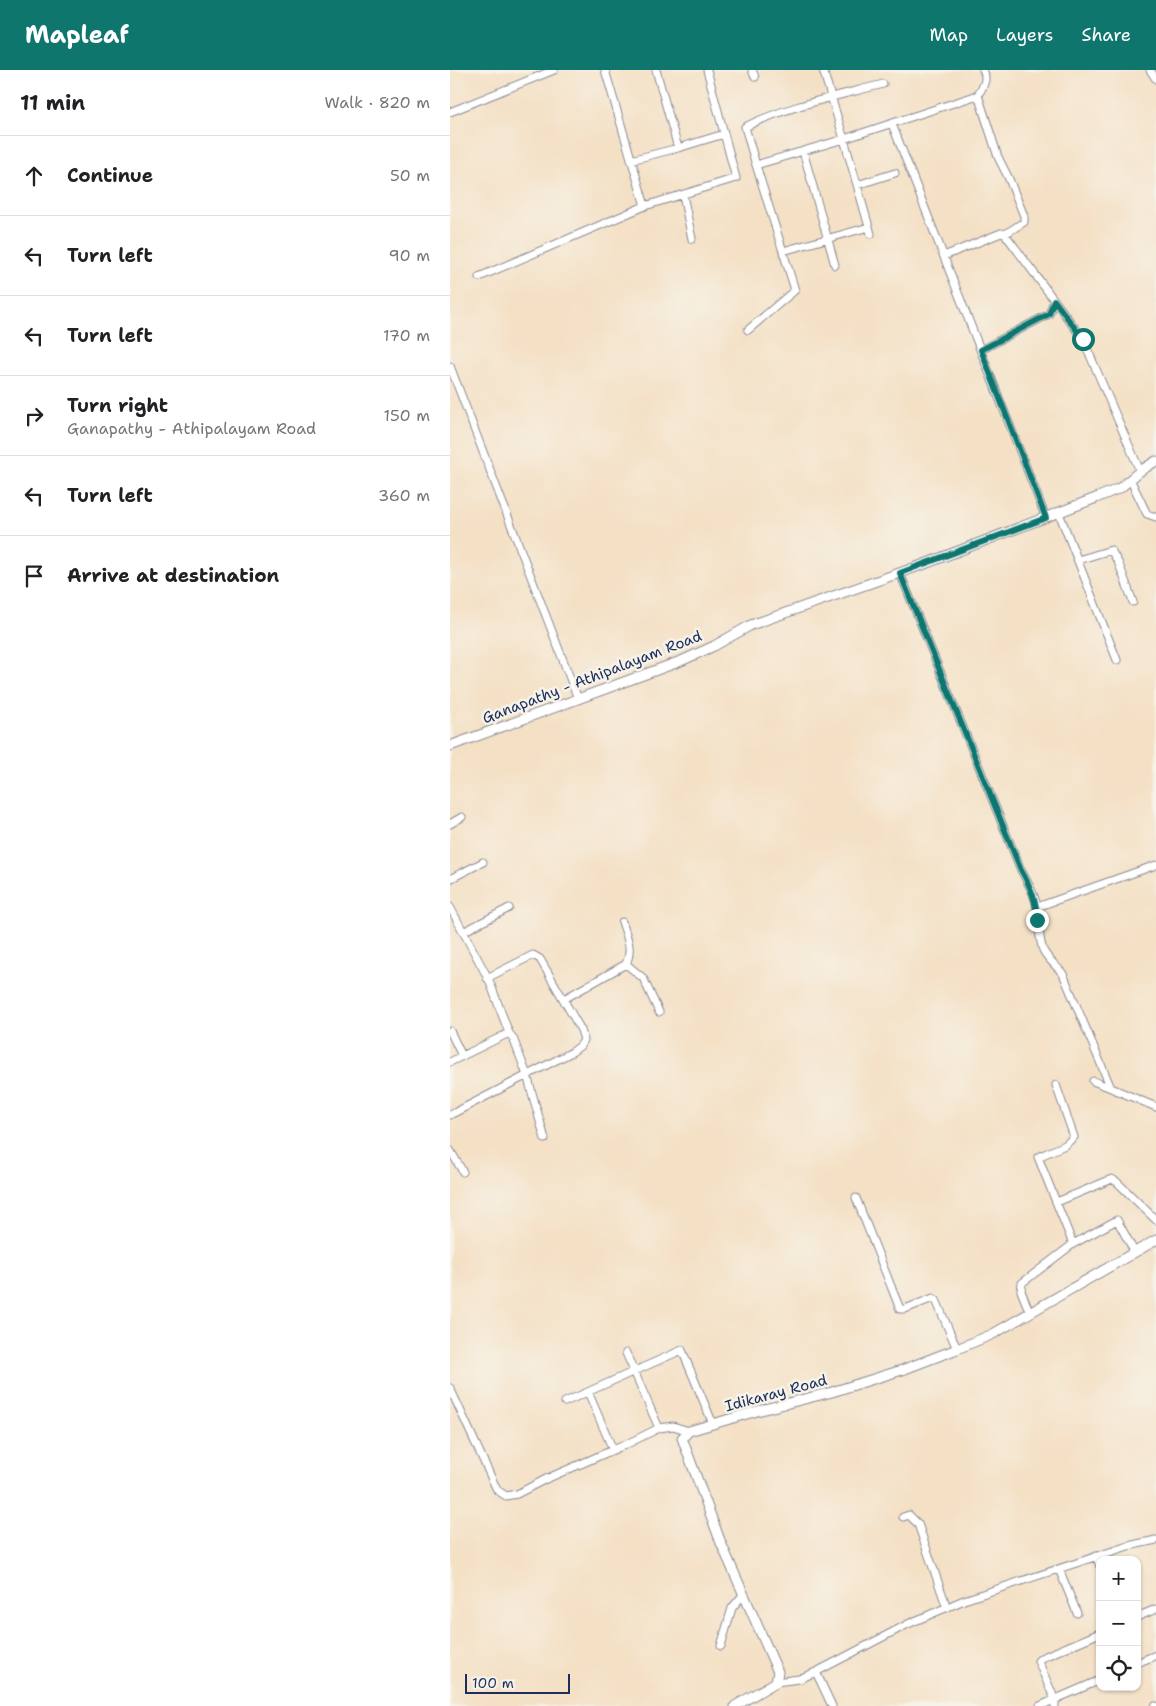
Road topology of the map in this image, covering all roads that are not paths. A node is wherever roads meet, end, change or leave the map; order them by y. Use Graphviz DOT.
graph roads {
  1 [pos="554,70"];
  2 [pos="605,70"];
  3 [pos="656,70"];
  4 [pos="707,70"];
  5 [pos="823,70"];
  6 [pos="983,70"];
  7 [pos="1150,70"];
  8 [pos="1156,79"];
  9 [pos="883,84"];
  10 [pos="978,95"];
  11 [pos="831,97"];
  12 [pos="450,112"];
  13 [pos="892,124"];
  14 [pos="724,134"];
  15 [pos="844,139"];
  16 [pos="678,148"];
  17 [pos="803,151"];
  18 [pos="631,160"];
  19 [pos="756,165"];
  20 [pos="895,174"];
  21 [pos="857,185"];
  22 [pos="683,195"];
  23 [pos="645,206"];
  24 [pos="1006,234"];
  25 [pos="828,238"];
  26 [pos="692,239"];
  27 [pos="783,251"];
  28 [pos="944,256"];
  29 [pos="835,265"];
  30 [pos="479,277"];
  31 [pos="1054,300"];
  32 [pos="748,330"];
  33 [pos="981,350"];
  34 [pos="450,366"];
  35 [pos="1156,461"];
  36 [pos="1140,471"];
  37 [pos="1130,479"];
  38 [pos="1059,513"];
  39 [pos="1156,517"];
  40 [pos="1046,518"];
  41 [pos="1078,560"];
  42 [pos="900,573"];
  43 [pos="1133,602"];
  44 [pos="1117,660"];
  45 [pos="578,699"];
  46 [pos="450,746"];
  47 [pos="462,817"];
  48 [pos="450,824"];
  49 [pos="483,862"];
  50 [pos="1156,865"];
  51 [pos="450,879"];
  52 [pos="450,906"];
  53 [pos="1037,907"];
  54 [pos="509,908"];
  55 [pos="622,922"];
  56 [pos="463,932"];
  57 [pos="626,964"];
  58 [pos="487,978"];
  59 [pos="564,999"];
  60 [pos="659,1012"];
  61 [pos="450,1031"];
  62 [pos="509,1033"];
  63 [pos="462,1056"];
  64 [pos="450,1062"];
  65 [pos="527,1075"];
  66 [pos="1093,1081"];
  67 [pos="1056,1085"];
  68 [pos="1111,1088"];
  69 [pos="1156,1107"];
  70 [pos="450,1115"];
  71 [pos="545,1139"];
  72 [pos="450,1150"];
  73 [pos="462,1172"];
  74 [pos="856,1198"];
  75 [pos="1057,1202"];
  76 [pos="1156,1220"];
  77 [pos="1156,1240"];
  78 [pos="1073,1244"];
  79 [pos="1135,1253"];
  80 [pos="1030,1313"];
  81 [pos="957,1349"];
  82 [pos="626,1353"];
  83 [pos="634,1372"];
  84 [pos="450,1388"];
  85 [pos="588,1392"];
  86 [pos="565,1402"];
  87 [pos="713,1424"];
  88 [pos="659,1428"];
  89 [pos="689,1431"];
  90 [pos="612,1450"];
  91 [pos="902,1517"];
  92 [pos="1156,1540"];
  93 [pos="1096,1556"];
  94 [pos="1059,1569"];
  95 [pos="743,1595"];
  96 [pos="947,1608"];
  97 [pos="1156,1609"];
  98 [pos="1077,1613"];
  99 [pos="1141,1615"];
  100 [pos="1096,1635"];
  101 [pos="721,1646"];
  102 [pos="1156,1655"];
  103 [pos="1141,1661"];
  104 [pos="816,1672"];
  105 [pos="776,1682"];
  106 [pos="1096,1682"];
  107 [pos="1055,1703"];
  108 [pos="736,1706"];
  109 [pos="832,1706"];
  110 [pos="1040,1706"];
  1 -- 12 [label="street"];
  2 -- 18 [label="street"];
  3 -- 16 [label="street"];
  4 -- 14 [label="street"];
  5 -- 11 [label="street"];
  6 -- 10 [label="street"];
  7 -- 8 [label="street"];
  9 -- 11 [label="street"];
  10 -- 13 [label="street"];
  10 -- 24 [label="street"];
  11 -- 15 [label="street"];
  11 -- 19 [label="street"];
  13 -- 15 [label="street"];
  13 -- 28 [label="street"];
  14 -- 16 [label="street"];
  14 -- 22 [label="street"];
  15 -- 17 [label="street"];
  15 -- 21 [label="street"];
  16 -- 18 [label="street"];
  17 -- 19 [label="street"];
  17 -- 25 [label="street"];
  18 -- 23 [label="street"];
  19 -- 27 [label="street"];
  20 -- 21 [label="street"];
  21 -- 25 [label="street"];
  22 -- 23 [label="street"];
  22 -- 26 [label="street"];
  23 -- 30 [label="street"];
  24 -- 28 [label="street"];
  24 -- 31 [label="street"];
  25 -- 27 [label="street"];
  25 -- 29 [label="street"];
  27 -- 32 [label="street"];
  28 -- 33 [label="street"];
  31 -- 33 [label="street"];
  31 -- 36 [label="street"];
  33 -- 40 [label="street"];
  34 -- 45 [label="street"];
  35 -- 36 [label="street, Ganapathy - Athipalayam Road"];
  36 -- 37 [label="street, Ganapathy - Athipalayam Road"];
  37 -- 38 [label="street, Ganapathy - Athipalayam Road"];
  37 -- 39 [label="street"];
  38 -- 40 [label="street, Ganapathy - Athipalayam Road"];
  38 -- 41 [label="street"];
  40 -- 42 [label="street, Ganapathy - Athipalayam Road"];
  41 -- 43 [label="street"];
  41 -- 44 [label="street"];
  42 -- 45 [label="street, Ganapathy - Athipalayam Road"];
  42 -- 53 [label="street"];
  45 -- 46 [label="street, Ganapathy - Athipalayam Road"];
  47 -- 48 [label="street"];
  49 -- 51 [label="street"];
  50 -- 53 [label="street"];
  52 -- 56 [label="street"];
  53 -- 68 [label="street"];
  54 -- 56 [label="street"];
  55 -- 57 [label="street"];
  56 -- 58 [label="street"];
  57 -- 59 [label="street"];
  57 -- 60 [label="street"];
  58 -- 59 [label="street"];
  58 -- 62 [label="street"];
  59 -- 65 [label="street"];
  61 -- 63 [label="street"];
  62 -- 63 [label="street"];
  62 -- 65 [label="street"];
  63 -- 64 [label="street"];
  65 -- 70 [label="street"];
  65 -- 71 [label="street"];
  66 -- 68 [label="street"];
  67 -- 75 [label="street"];
  68 -- 69 [label="street"];
  72 -- 73 [label="street"];
  74 -- 81 [label="street"];
  75 -- 76 [label="street"];
  75 -- 78 [label="street"];
  77 -- 79 [label="street, Idikaray Road"];
  78 -- 79 [label="street"];
  78 -- 80 [label="street"];
  79 -- 80 [label="street, Idikaray Road"];
  80 -- 81 [label="street, Idikaray Road"];
  81 -- 87 [label="street, Idikaray Road"];
  82 -- 83 [label="street"];
  83 -- 85 [label="street"];
  83 -- 87 [label="street"];
  83 -- 88 [label="street"];
  84 -- 90 [label="street"];
  85 -- 86 [label="street"];
  85 -- 90 [label="street"];
  87 -- 89 [label="street, Idikaray Road"];
  88 -- 89 [label="street"];
  88 -- 90 [label="street"];
  89 -- 95 [label="street"];
  91 -- 96 [label="street"];
  92 -- 93 [label="street"];
  93 -- 94 [label="street"];
  94 -- 96 [label="street"];
  94 -- 98 [label="street"];
  95 -- 101 [label="street"];
  95 -- 105 [label="street"];
  96 -- 104 [label="street"];
  97 -- 99 [label="street"];
  100 -- 107 [label="street"];
  102 -- 103 [label="street"];
  104 -- 105 [label="street"];
  104 -- 109 [label="street"];
  105 -- 108 [label="street"];
  106 -- 107 [label="street"];
  107 -- 110 [label="street"];
}
